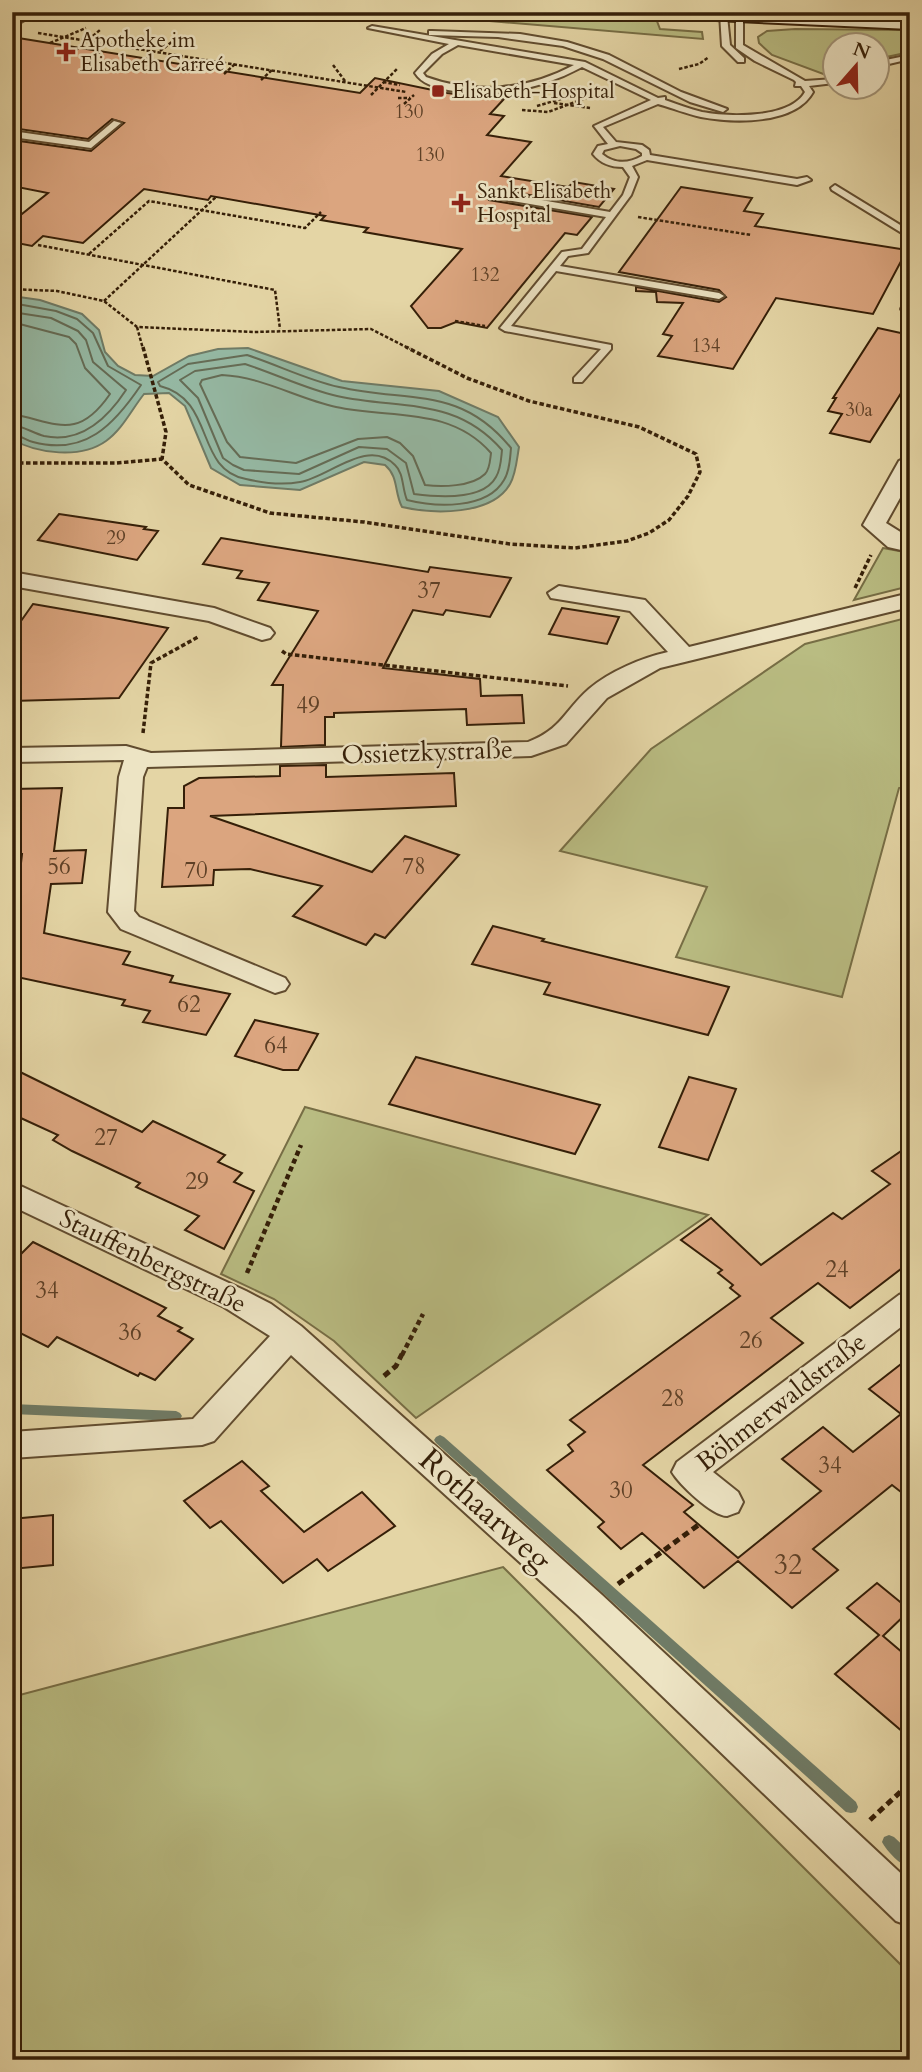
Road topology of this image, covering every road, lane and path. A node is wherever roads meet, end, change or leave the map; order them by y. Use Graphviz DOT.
graph roads {
  1 [pos="673,12"];
  2 [pos="812,12"];
  3 [pos="731,14"];
  4 [pos="910,16"];
  5 [pos="24,18"];
  6 [pos="910,23"];
  7 [pos="12,25"];
  8 [pos="86,28"];
  9 [pos="100,30"];
  10 [pos="25,31"];
  11 [pos="65,37"];
  12 [pos="526,37"];
  13 [pos="87,41"];
  14 [pos="173,41"];
  15 [pos="50,43"];
  16 [pos="456,44"];
  17 [pos="575,47"];
  18 [pos="76,50"];
  19 [pos="159,52"];
  20 [pos="710,55"];
  21 [pos="910,57"];
  22 [pos="890,62"];
  23 [pos="235,64"];
  24 [pos="582,64"];
  25 [pos="332,65"];
  26 [pos="398,68"];
  27 [pos="272,70"];
  28 [pos="669,71"];
  29 [pos="224,74"];
  30 [pos="563,75"];
  31 [pos="611,78"];
  32 [pos="261,80"];
  33 [pos="345,82"];
  34 [pos="820,82"];
  35 [pos="805,84"];
  36 [pos="794,85"];
  37 [pos="378,87"];
  38 [pos="603,92"];
  39 [pos="415,93"];
  40 [pos="677,93"];
  41 [pos="371,94"];
  42 [pos="398,98"];
  43 [pos="410,98"];
  44 [pos="659,101"];
  45 [pos="554,103"];
  46 [pos="404,104"];
  47 [pos="568,105"];
  48 [pos="513,109"];
  49 [pos="117,123"];
  50 [pos="12,134"];
  51 [pos="614,144"];
  52 [pos="646,157"];
  53 [pos="626,164"];
  54 [pos="807,180"];
  55 [pos="835,188"];
  56 [pos="489,194"];
  57 [pos="216,197"];
  58 [pos="202,210"];
  59 [pos="321,212"];
  60 [pos="613,214"];
  61 [pos="751,235"];
  62 [pos="910,235"];
  63 [pos="38,245"];
  64 [pos="88,255"];
  65 [pos="142,265"];
  66 [pos="554,268"];
  67 [pos="12,289"];
  68 [pos="719,296"];
  69 [pos="104,301"];
  70 [pos="455,321"];
  71 [pos="137,327"];
  72 [pos="505,328"];
  73 [pos="280,329"];
  74 [pos="578,380"];
  75 [pos="162,460"];
  76 [pos="910,461"];
  77 [pos="12,463"];
  78 [pos="882,534"];
  79 [pos="910,545"];
  80 [pos="12,580"];
  81 [pos="559,593"];
  82 [pos="910,600"];
  83 [pos="214,615"];
  84 [pos="849,615"];
  85 [pos="262,633"];
  86 [pos="684,655"];
  87 [pos="599,693"];
  88 [pos="12,755"];
  89 [pos="138,757"];
  90 [pos="275,984"];
  91 [pos="301,1145"];
  92 [pos="12,1193"];
  93 [pos="235,1299"];
  94 [pos="910,1303"];
  95 [pos="423,1314"];
  96 [pos="290,1335"];
  97 [pos="396,1366"];
  98 [pos="12,1445"];
  99 [pos="726,1502"];
  100 [pos="619,1583"];
  101 [pos="910,1783"];
  102 [pos="843,1844"];
  103 [pos="910,1908"];
  1 -- 3 [label="main road"];
  2 -- 4 [label="main road"];
  3 -- 6 [label="main road"];
  3 -- 35 [label="lane"];
  3 -- 36 [label="lane"];
  5 -- 7 [label="lane"];
  8 -- 11 [label="path"];
  9 -- 13 [label="path"];
  10 -- 11 [label="path"];
  11 -- 13 [label="path"];
  11 -- 15 [label="path"];
  12 -- 16 [label="lane"];
  12 -- 16 [label="lane"];
  12 -- 17 [label="lane"];
  13 -- 18 [label="path"];
  13 -- 19 [label="path"];
  14 -- 19 [label="path"];
  16 -- 24 [label="lane"];
  16 -- 30 [label="lane"];
  17 -- 24 [label="lane"];
  17 -- 40 [label="lane"];
  19 -- 23 [label="path"];
  20 -- 28 [label="path"];
  21 -- 22 [label="lane"];
  23 -- 27 [label="path"];
  23 -- 29 [label="path"];
  24 -- 30 [label="lane"];
  24 -- 31 [label="lane"];
  25 -- 33 [label="path"];
  26 -- 37 [label="path"];
  27 -- 32 [label="path"];
  27 -- 33 [label="path"];
  30 -- 31 [label="lane"];
  31 -- 44 [label="lane"];
  33 -- 37 [label="path"];
  34 -- 35 [label="lane"];
  35 -- 36 [label="lane"];
  35 -- 44 [label="lane"];
  36 -- 40 [label="lane"];
  37 -- 41 [label="path"];
  38 -- 47 [label="path"];
  39 -- 43 [label="path"];
  40 -- 44 [label="lane"];
  42 -- 43 [label="path"];
  43 -- 46 [label="path"];
  44 -- 51 [label="lane"];
  45 -- 47 [label="path"];
  47 -- 48 [label="path"];
  49 -- 50 [label="lane"];
  51 -- 52 [label="lane"];
  51 -- 53 [label="lane"];
  52 -- 53 [label="lane"];
  52 -- 54 [label="lane"];
  53 -- 60 [label="lane"];
  55 -- 62 [label="lane"];
  56 -- 60 [label="lane"];
  57 -- 58 [label="path"];
  58 -- 59 [label="path"];
  58 -- 64 [label="path"];
  58 -- 65 [label="path"];
  60 -- 61 [label="path"];
  60 -- 66 [label="lane"];
  63 -- 64 [label="path"];
  64 -- 65 [label="path"];
  65 -- 69 [label="path"];
  65 -- 73 [label="path"];
  66 -- 68 [label="lane"];
  66 -- 72 [label="lane"];
  67 -- 69 [label="path"];
  69 -- 71 [label="path"];
  70 -- 72 [label="path"];
  71 -- 73 [label="path"];
  71 -- 75 [label="path"];
  72 -- 74 [label="lane"];
  73 -- 75 [label="path"];
  75 -- 77 [label="path"];
  76 -- 78 [label="street"];
  78 -- 79 [label="street"];
  78 -- 84 [label="path"];
  80 -- 83 [label="street"];
  81 -- 86 [label="street"];
  82 -- 84 [label="street, Ossietzkystraße"];
  83 -- 85 [label="street"];
  83 -- 89 [label="path"];
  84 -- 86 [label="street, Ossietzkystraße"];
  85 -- 87 [label="path"];
  86 -- 87 [label="street, Ossietzkystraße"];
  87 -- 89 [label="street, Ossietzkystraße"];
  88 -- 89 [label="street, Ossietzkystraße"];
  89 -- 90 [label="street"];
  91 -- 93 [label="path"];
  92 -- 93 [label="street, Stauffenbergstraße"];
  93 -- 96 [label="street, Stauffenbergstraße"];
  94 -- 99 [label="street, Böhmerwaldstraße"];
  95 -- 97 [label="path"];
  96 -- 98 [label="street"];
  96 -- 102 [label="street, Rothaarweg"];
  99 -- 100 [label="path"];
  101 -- 102 [label="path"];
  102 -- 103 [label="street, Rothaarweg"];
}
